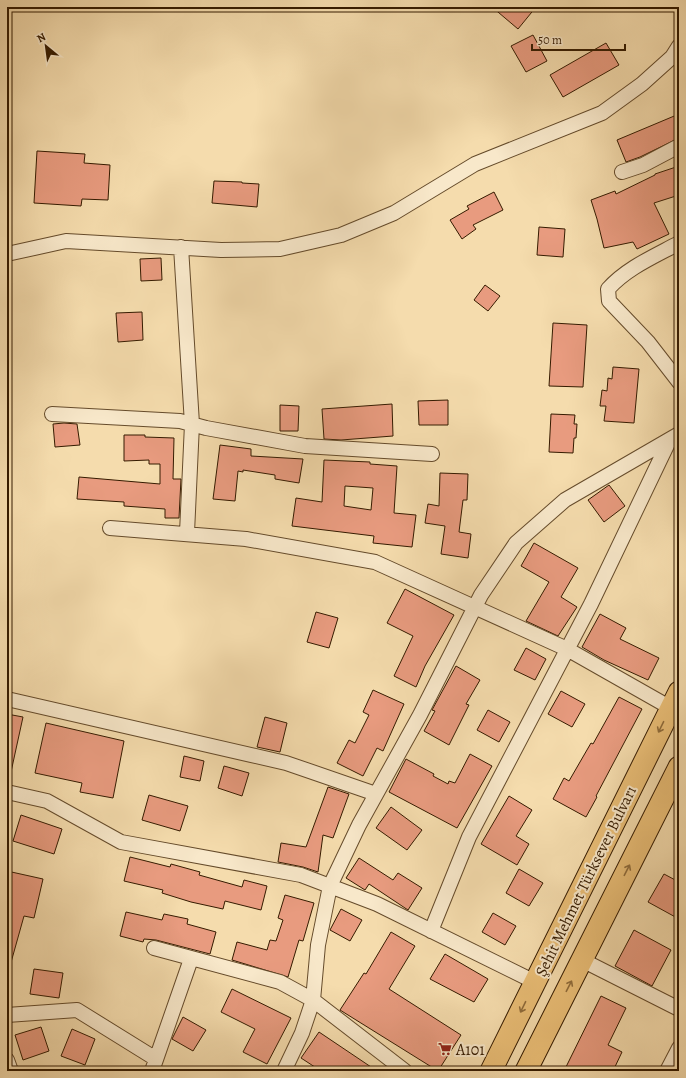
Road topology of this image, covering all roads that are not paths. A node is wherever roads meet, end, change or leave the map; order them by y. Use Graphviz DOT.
graph roads {
  1 [pos="679,46"];
  2 [pos="679,146"];
  3 [pos="622,172"];
  4 [pos="678,245"];
  5 [pos="181,248"];
  6 [pos="7,254"];
  7 [pos="679,382"];
  8 [pos="52,414"];
  9 [pos="192,424"];
  10 [pos="674,436"];
  11 [pos="432,454"];
  12 [pos="110,528"];
  13 [pos="187,533"];
  14 [pos="476,606"];
  15 [pos="567,649"];
  16 [pos="7,699"];
  17 [pos="675,700"];
  18 [pos="679,767"];
  19 [pos="7,792"];
  20 [pos="376,794"];
  21 [pos="330,886"];
  22 [pos="430,930"];
  23 [pos="154,948"];
  24 [pos="192,959"];
  25 [pos="582,960"];
  26 [pos="535,982"];
  27 [pos="314,1000"];
  28 [pos="679,1008"];
  29 [pos="7,1015"];
  30 [pos="679,1048"];
  31 [pos="7,1060"];
  32 [pos="154,1065"];
  33 [pos="11,1071"];
  34 [pos="284,1071"];
  35 [pos="405,1071"];
  36 [pos="492,1071"];
  37 [pos="526,1071"];
  38 [pos="667,1071"];
  1 -- 5 [label="street"];
  2 -- 3 [label="street"];
  4 -- 7 [label="street"];
  5 -- 6 [label="street"];
  5 -- 9 [label="street"];
  8 -- 9 [label="street"];
  9 -- 11 [label="street"];
  9 -- 13 [label="street"];
  10 -- 14 [label="street"];
  10 -- 15 [label="street"];
  12 -- 13 [label="street"];
  13 -- 14 [label="street"];
  14 -- 15 [label="street"];
  14 -- 20 [label="street"];
  15 -- 17 [label="street"];
  15 -- 22 [label="street"];
  16 -- 20 [label="street"];
  17 -- 26 [label="highway, Şehit Mehmet Türksever Bulvarı, one-way"];
  25 -- 18 [label="highway, Şehit Mehmet Türksever Bulvarı, one-way"];
  19 -- 21 [label="street"];
  20 -- 21 [label="street"];
  21 -- 22 [label="street"];
  21 -- 27 [label="street"];
  22 -- 26 [label="street"];
  23 -- 24 [label="street"];
  24 -- 27 [label="street"];
  24 -- 32 [label="street"];
  25 -- 28 [label="street"];
  37 -- 25 [label="highway, Şehit Mehmet Türksever Bulvarı, one-way"];
  26 -- 36 [label="highway, Şehit Mehmet Türksever Bulvarı, one-way"];
  27 -- 34 [label="street"];
  27 -- 35 [label="street"];
  29 -- 32 [label="street"];
  30 -- 38 [label="street"];
  31 -- 33 [label="street"];
}
